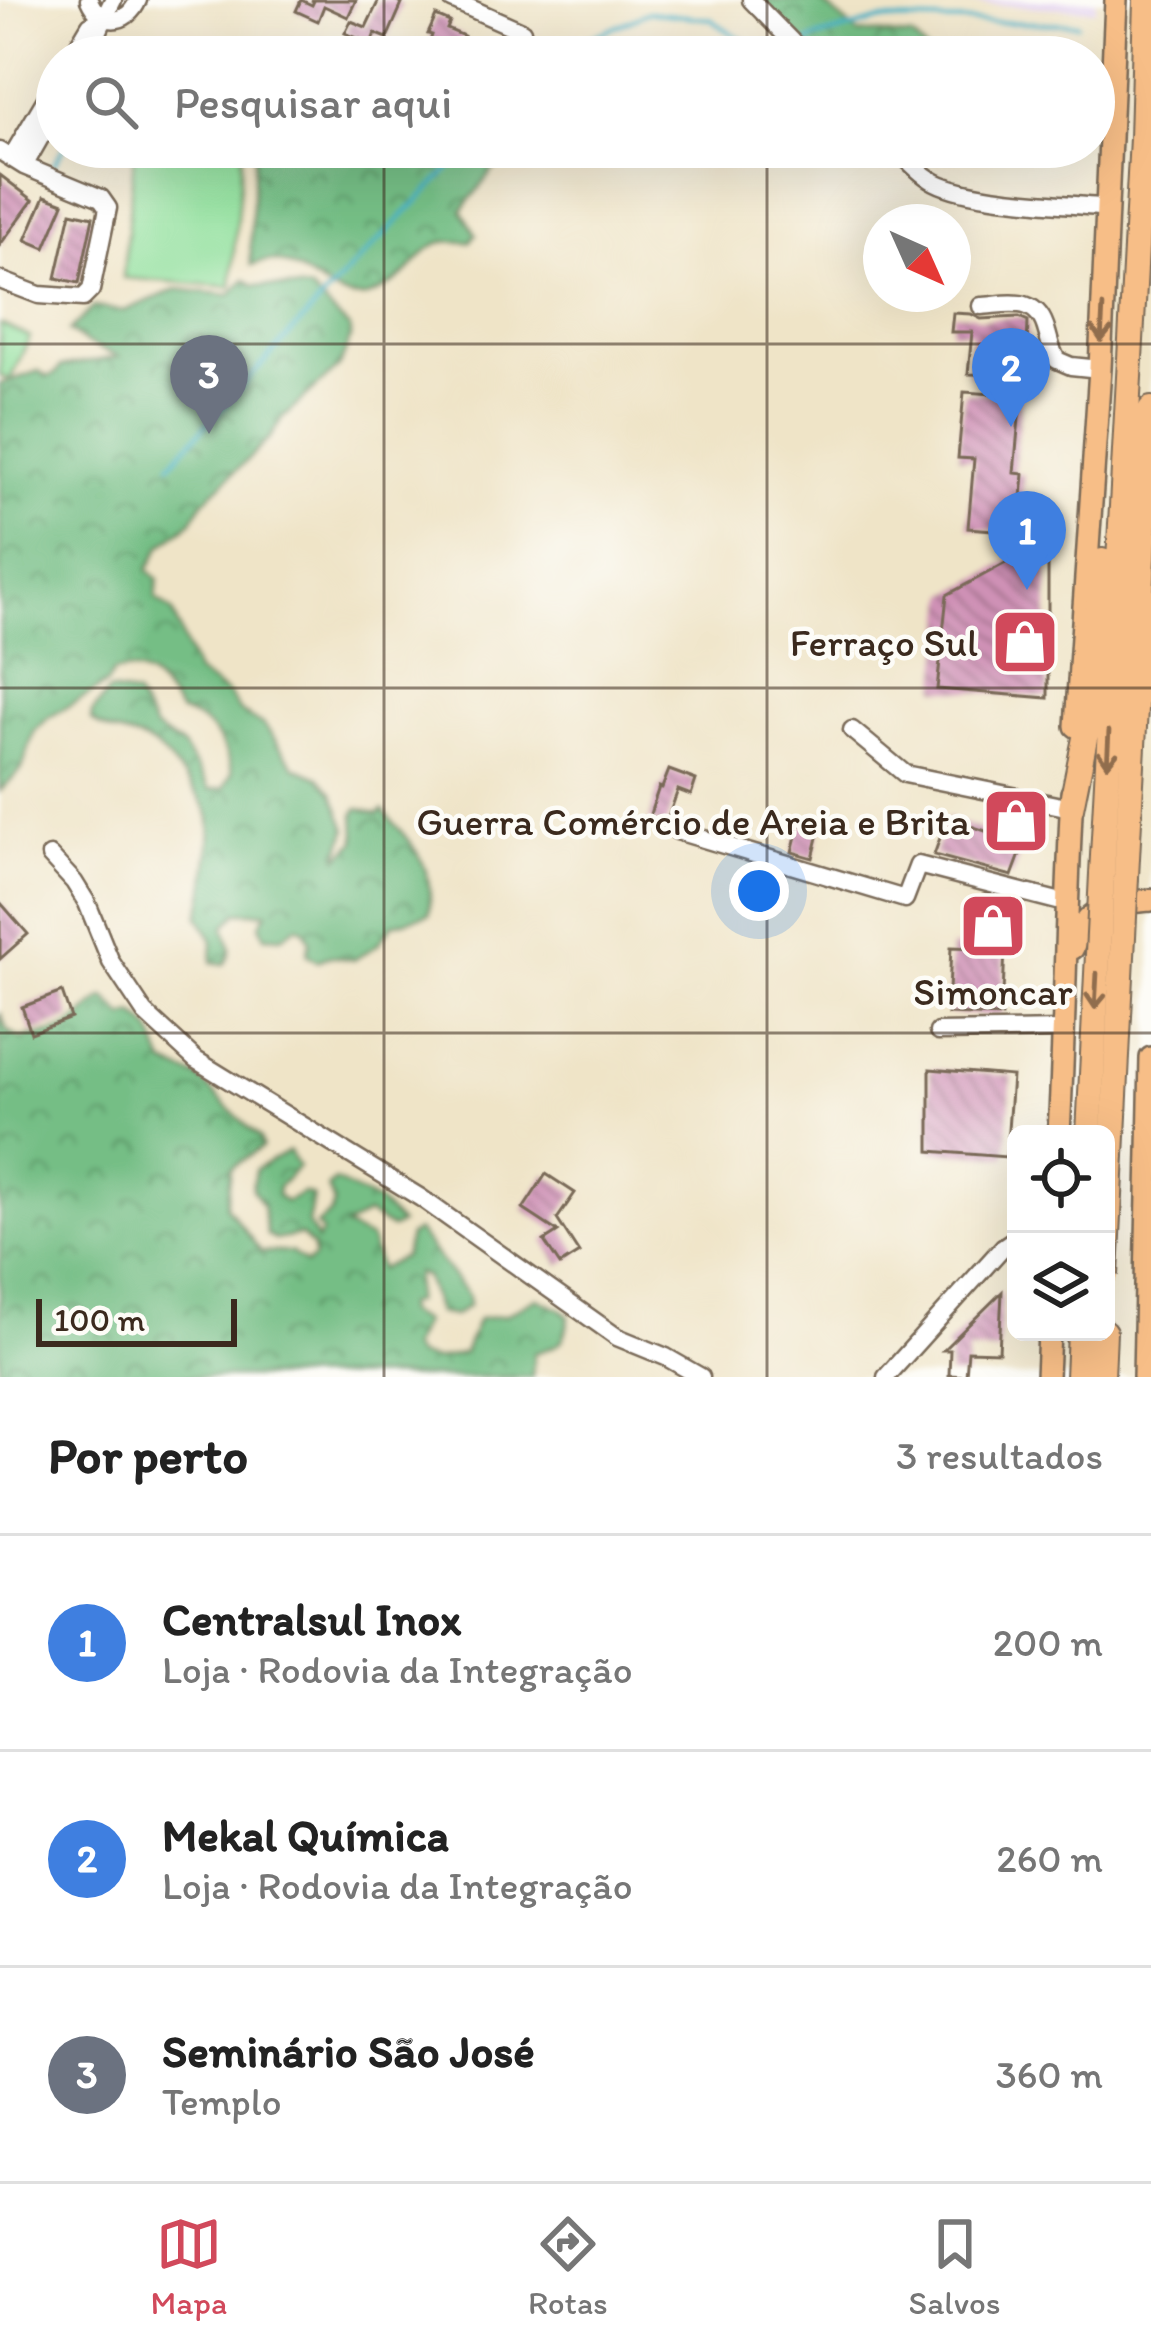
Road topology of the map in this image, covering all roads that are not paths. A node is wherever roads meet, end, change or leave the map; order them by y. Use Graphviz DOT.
graph roads {
  1 [pos="89,0"];
  2 [pos="113,0"];
  3 [pos="138,0"];
  4 [pos="452,0"];
  5 [pos="752,0"];
  6 [pos="1116,0"];
  7 [pos="1146,0"];
  8 [pos="104,19"];
  9 [pos="522,31"];
  10 [pos="83,36"];
  11 [pos="98,36"];
  12 [pos="787,36"];
  13 [pos="1115,36"];
  14 [pos="36,116"];
  15 [pos="36,131"];
  16 [pos="11,158"];
  17 [pos="917,168"];
  18 [pos="1110,168"];
  19 [pos="1108,208"];
  20 [pos="1135,267"];
  21 [pos="0,280"];
  22 [pos="981,305"];
  23 [pos="1100,369"];
  24 [pos="1151,409"];
  25 [pos="853,730"];
  26 [pos="1071,808"];
  27 [pos="676,831"];
  28 [pos="50,856"];
  29 [pos="1114,875"];
  30 [pos="1151,900"];
  31 [pos="1066,903"];
  32 [pos="1067,965"];
  33 [pos="1064,1030"];
  34 [pos="938,1031"];
  35 [pos="1151,1058"];
  36 [pos="1150,1101"];
  37 [pos="1059,1125"];
  38 [pos="1090,1125"];
  39 [pos="1146,1221"];
  40 [pos="1107,1233"];
  41 [pos="1007,1244"];
  42 [pos="1115,1251"];
  43 [pos="1049,1341"];
  44 [pos="1080,1341"];
  45 [pos="1104,1341"];
  46 [pos="701,1377"];
  47 [pos="886,1377"];
  48 [pos="1047,1377"];
  49 [pos="1078,1377"];
  50 [pos="1102,1377"];
  51 [pos="1144,1377"];
  1 -- 8 [label="street"];
  2 -- 8 [label="street"];
  3 -- 8 [label="street"];
  4 -- 9 [label="street"];
  5 -- 12 [label="street"];
  6 -- 13 [label="main road"];
  7 -- 20 [label="highway"];
  8 -- 10 [label="street"];
  8 -- 11 [label="street"];
  14 -- 16 [label="street"];
  15 -- 16 [label="street"];
  16 -- 21 [label="street"];
  17 -- 19 [label="street"];
  18 -- 19 [label="main road"];
  19 -- 23 [label="main road, one-way"];
  20 -- 26 [label="highway"];
  20 -- 29 [label="highway, one-way"];
  22 -- 23 [label="street"];
  23 -- 26 [label="main road"];
  24 -- 29 [label="highway"];
  25 -- 26 [label="street"];
  26 -- 31 [label="main road"];
  27 -- 31 [label="street"];
  28 -- 46 [label="street"];
  29 -- 38 [label="highway, one-way, bridge"];
  29 -- 40 [label="highway, bridge"];
  30 -- 32 [label="main road"];
  31 -- 32 [label="main road"];
  32 -- 33 [label="main road"];
  33 -- 34 [label="street"];
  33 -- 37 [label="main road"];
  35 -- 36 [label="main road"];
  36 -- 39 [label="main road"];
  39 -- 42 [label="main road"];
  39 -- 51 [label="main road"];
  41 -- 47 [label="street"];
  43 -- 48 [label="main road"];
  44 -- 49 [label="highway"];
  45 -- 50 [label="highway"];
}
